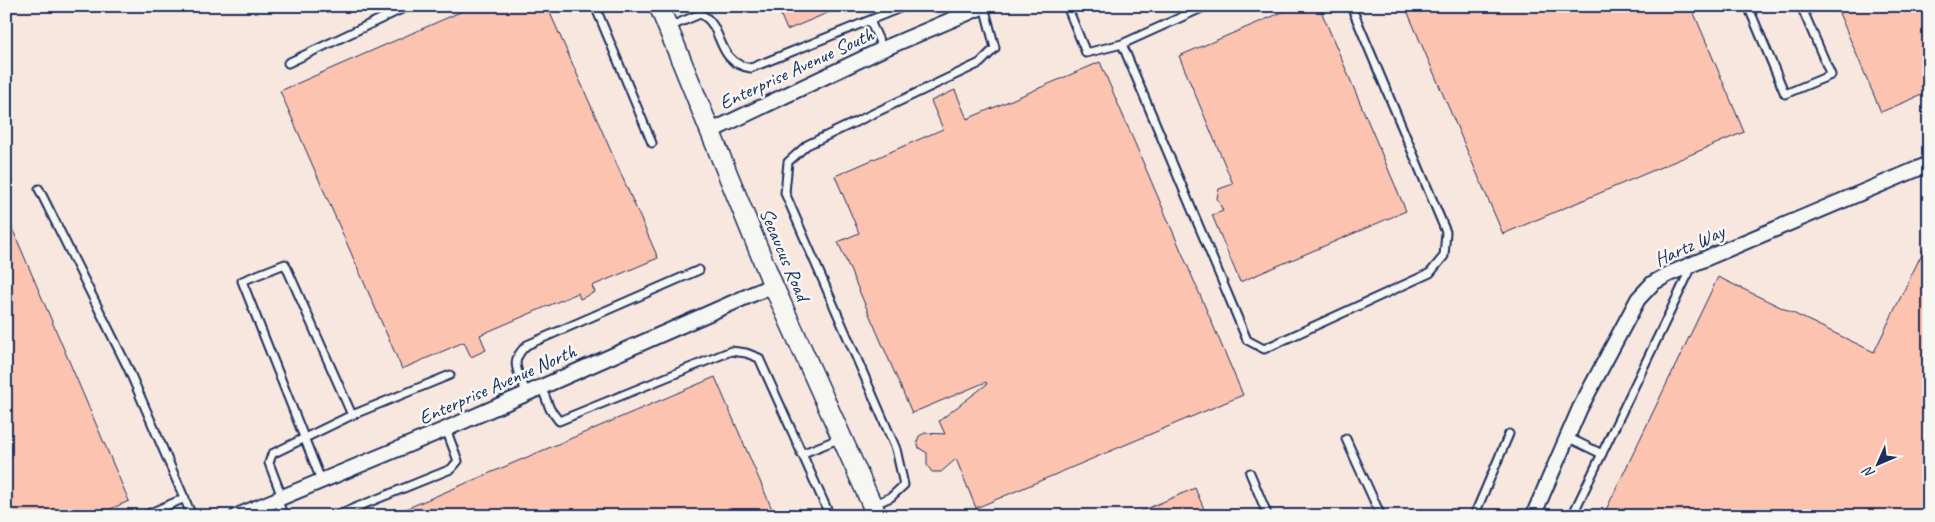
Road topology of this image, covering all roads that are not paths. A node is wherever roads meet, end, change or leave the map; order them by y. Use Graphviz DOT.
graph roads {
  1 [pos="408,6"];
  2 [pos="595,6"];
  3 [pos="659,6"];
  4 [pos="984,6"];
  5 [pos="1067,6"];
  6 [pos="1206,6"];
  7 [pos="1351,6"];
  8 [pos="1748,6"];
  9 [pos="1801,6"];
  10 [pos="903,7"];
  11 [pos="870,21"];
  12 [pos="666,28"];
  13 [pos="1122,44"];
  14 [pos="883,49"];
  15 [pos="288,63"];
  16 [pos="709,132"];
  17 [pos="652,142"];
  18 [pos="1929,164"];
  19 [pos="38,188"];
  20 [pos="1694,264"];
  21 [pos="699,270"];
  22 [pos="773,285"];
  23 [pos="450,375"];
  24 [pos="541,386"];
  25 [pos="526,392"];
  26 [pos="352,415"];
  27 [pos="446,429"];
  28 [pos="1509,434"];
  29 [pos="1568,437"];
  30 [pos="305,438"];
  31 [pos="842,438"];
  32 [pos="1346,439"];
  33 [pos="801,454"];
  34 [pos="1602,454"];
  35 [pos="1250,472"];
  36 [pos="322,480"];
  37 [pos="185,498"];
  38 [pos="279,498"];
  39 [pos="260,511"];
  40 [pos="873,512"];
  41 [pos="143,516"];
  42 [pos="192,516"];
  43 [pos="237,516"];
  44 [pos="284,516"];
  45 [pos="336,516"];
  46 [pos="830,516"];
  47 [pos="1268,516"];
  48 [pos="1381,516"];
  49 [pos="1474,516"];
  50 [pos="1533,516"];
  51 [pos="1572,516"];
  1 -- 15 [label="lane"];
  2 -- 17 [label="lane"];
  3 -- 12 [label="main road, Secaucus Road"];
  4 -- 14 [label="street, Enterprise Avenue South"];
  4 -- 40 [label="lane"];
  5 -- 13 [label="lane"];
  6 -- 13 [label="lane"];
  7 -- 13 [label="lane"];
  8 -- 9 [label="lane"];
  10 -- 11 [label="lane"];
  11 -- 12 [label="lane"];
  11 -- 14 [label="lane"];
  12 -- 16 [label="main road, Secaucus Road"];
  14 -- 16 [label="street, Enterprise Avenue South"];
  16 -- 22 [label="main road, Secaucus Road"];
  18 -- 20 [label="street, Hartz Way"];
  19 -- 37 [label="lane"];
  20 -- 29 [label="street, Hartz Way"];
  20 -- 34 [label="lane"];
  21 -- 25 [label="lane"];
  22 -- 24 [label="street, Enterprise Avenue North"];
  22 -- 31 [label="main road, Secaucus Road"];
  23 -- 26 [label="lane"];
  24 -- 25 [label="street, Enterprise Avenue North"];
  24 -- 33 [label="lane"];
  25 -- 27 [label="street, Enterprise Avenue North"];
  26 -- 30 [label="lane"];
  26 -- 30 [label="lane"];
  27 -- 36 [label="street, Enterprise Avenue North"];
  27 -- 45 [label="lane"];
  28 -- 49 [label="lane"];
  29 -- 34 [label="lane"];
  29 -- 50 [label="street, Hartz Way"];
  30 -- 36 [label="lane"];
  30 -- 38 [label="lane"];
  31 -- 33 [label="lane"];
  31 -- 40 [label="main road, Secaucus Road"];
  32 -- 48 [label="lane"];
  33 -- 46 [label="lane"];
  34 -- 51 [label="lane"];
  35 -- 47 [label="lane"];
  36 -- 38 [label="street, Enterprise Avenue North"];
  37 -- 41 [label="lane"];
  37 -- 42 [label="lane"];
  38 -- 39 [label="street, Enterprise Avenue North"];
  38 -- 44 [label="lane"];
  39 -- 43 [label="street, Enterprise Avenue North"];
}
